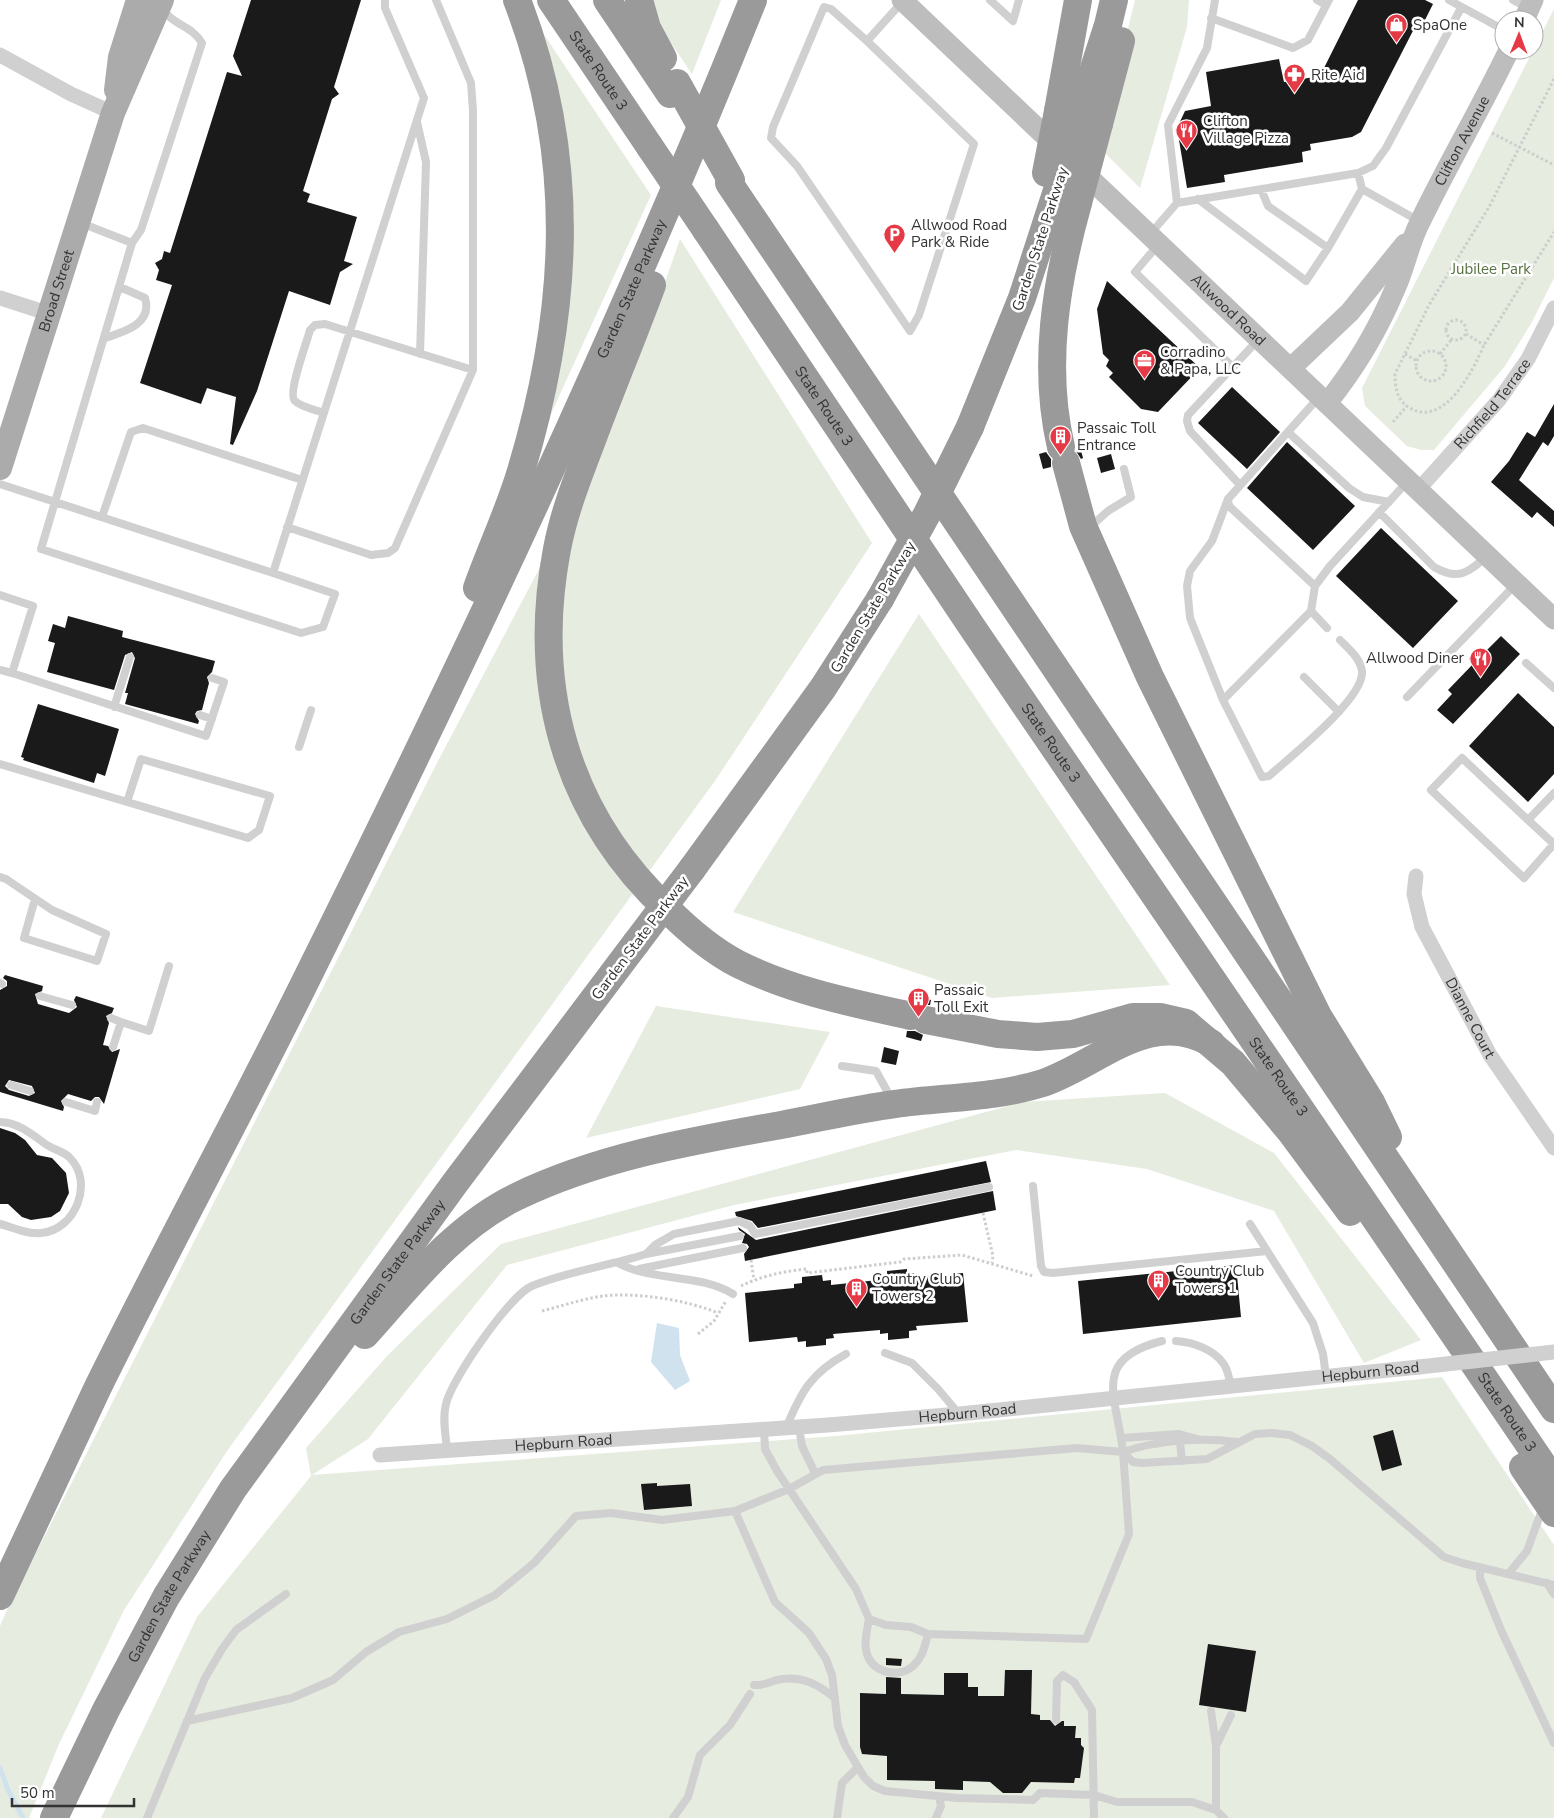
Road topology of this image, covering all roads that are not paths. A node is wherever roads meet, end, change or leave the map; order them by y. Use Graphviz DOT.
graph roads {
  1 [pos="386,0"];
  2 [pos="436,0"];
  3 [pos="517,0"];
  4 [pos="551,0"];
  5 [pos="607,0"];
  6 [pos="639,0"];
  7 [pos="753,0"];
  8 [pos="903,0"];
  9 [pos="990,0"];
  10 [pos="1019,0"];
  11 [pos="1078,0"];
  12 [pos="1114,0"];
  13 [pos="1128,0"];
  14 [pos="1215,0"];
  15 [pos="1317,0"];
  16 [pos="1450,0"];
  17 [pos="153,2"];
  18 [pos="1328,2"];
  19 [pos="1461,8"];
  20 [pos="1211,18"];
  21 [pos="1494,25"];
  22 [pos="867,41"];
  23 [pos="0,55"];
  24 [pos="1504,60"];
  25 [pos="673,89"];
  26 [pos="715,94"];
  27 [pos="113,113"];
  28 [pos="417,120"];
  29 [pos="1077,121"];
  30 [pos="1358,173"];
  31 [pos="1061,187"];
  32 [pos="1261,189"];
  33 [pos="1362,189"];
  34 [pos="1198,199"];
  35 [pos="1177,203"];
  36 [pos="79,222"];
  37 [pos="1417,227"];
  38 [pos="1154,239"];
  39 [pos="132,243"];
  40 [pos="1328,248"];
  41 [pos="120,287"];
  42 [pos="0,298"];
  43 [pos="1554,308"];
  44 [pos="50,314"];
  45 [pos="350,331"];
  46 [pos="105,338"];
  47 [pos="1260,338"];
  48 [pos="420,354"];
  49 [pos="1233,367"];
  50 [pos="1291,368"];
  51 [pos="473,370"];
  52 [pos="1324,399"];
  53 [pos="324,413"];
  54 [pos="1288,432"];
  55 [pos="0,468"];
  56 [pos="1124,469"];
  57 [pos="302,480"];
  58 [pos="0,484"];
  59 [pos="1240,485"];
  60 [pos="1413,485"];
  61 [pos="1228,498"];
  62 [pos="55,502"];
  63 [pos="1389,502"];
  64 [pos="1380,512"];
  65 [pos="102,517"];
  66 [pos="287,527"];
  67 [pos="1086,532"];
  68 [pos="1487,556"];
  69 [pos="273,573"];
  70 [pos="1516,584"];
  71 [pos="1315,586"];
  72 [pos="0,595"];
  73 [pos="1311,611"];
  74 [pos="1554,619"];
  75 [pos="1327,628"];
  76 [pos="1340,640"];
  77 [pos="130,657"];
  78 [pos="1526,663"];
  79 [pos="0,670"];
  80 [pos="12,674"];
  81 [pos="1304,677"];
  82 [pos="212,678"];
  83 [pos="1554,688"];
  84 [pos="1407,697"];
  85 [pos="1224,700"];
  86 [pos="114,706"];
  87 [pos="312,710"];
  88 [pos="1339,712"];
  89 [pos="200,715"];
  90 [pos="212,719"];
  91 [pos="300,747"];
  92 [pos="0,764"];
  93 [pos="402,784"];
  94 [pos="1554,793"];
  95 [pos="127,802"];
  96 [pos="1528,820"];
  97 [pos="1554,844"];
  98 [pos="1416,876"];
  99 [pos="0,877"];
  100 [pos="35,899"];
  101 [pos="169,966"];
  102 [pos="40,996"];
  103 [pos="72,1005"];
  104 [pos="111,1018"];
  105 [pos="121,1022"];
  106 [pos="1211,1043"];
  107 [pos="114,1047"];
  108 [pos="842,1066"];
  109 [pos="11,1085"];
  110 [pos="30,1091"];
  111 [pos="66,1102"];
  112 [pos="97,1102"];
  113 [pos="894,1104"];
  114 [pos="0,1122"];
  115 [pos="1554,1148"];
  116 [pos="1033,1186"];
  117 [pos="989,1187"];
  118 [pos="0,1224"];
  119 [pos="1250,1224"];
  120 [pos="740,1236"];
  121 [pos="1439,1239"];
  122 [pos="743,1248"];
  123 [pos="1267,1251"];
  124 [pos="646,1254"];
  125 [pos="618,1262"];
  126 [pos="631,1270"];
  127 [pos="733,1294"];
  128 [pos="1162,1341"];
  129 [pos="1176,1341"];
  130 [pos="1554,1352"];
  131 [pos="885,1353"];
  132 [pos="846,1354"];
  133 [pos="1326,1376"];
  134 [pos="313,1379"];
  135 [pos="1231,1386"];
  136 [pos="1114,1398"];
  137 [pos="1554,1409"];
  138 [pos="959,1414"];
  139 [pos="793,1427"];
  140 [pos="764,1429"];
  141 [pos="1122,1438"];
  142 [pos="1202,1440"];
  143 [pos="1180,1442"];
  144 [pos="1237,1442"];
  145 [pos="447,1450"];
  146 [pos="1123,1452"];
  147 [pos="380,1455"];
  148 [pos="1182,1461"];
  149 [pos="814,1473"];
  150 [pos="790,1489"];
  151 [pos="1551,1498"];
  152 [pos="735,1511"];
  153 [pos="1480,1567"];
  154 [pos="1509,1573"];
  155 [pos="1551,1584"];
  156 [pos="286,1594"];
  157 [pos="1554,1594"];
  158 [pos="0,1596"];
  159 [pos="869,1619"];
  160 [pos="928,1634"];
  161 [pos="754,1685"];
  162 [pos="750,1694"];
  163 [pos="834,1698"];
  164 [pos="1211,1711"];
  165 [pos="1231,1715"];
  166 [pos="1056,1720"];
  167 [pos="187,1721"];
  168 [pos="1554,1743"];
  169 [pos="1216,1746"];
  170 [pos="857,1768"];
  171 [pos="1094,1796"];
  172 [pos="939,1797"];
  173 [pos="1216,1810"];
  174 [pos="54,1818"];
  175 [pos="147,1818"];
  176 [pos="673,1818"];
  177 [pos="837,1818"];
  178 [pos="936,1818"];
  179 [pos="1094,1818"];
  180 [pos="1224,1818"];
  1 -- 28 [label="lane"];
  2 -- 51 [label="lane"];
  3 -- 93 [label="highway"];
  4 -- 151 [label="highway, State Route 3, bridge"];
  5 -- 25 [label="highway"];
  6 -- 25 [label="highway"];
  7 -- 26 [label="highway, Garden State Parkway"];
  8 -- 22 [label="lane"];
  8 -- 38 [label="main road, Allwood Road"];
  9 -- 10 [label="lane"];
  11 -- 29 [label="highway"];
  12 -- 29 [label="highway, Garden State Parkway"];
  13 -- 29 [label="highway"];
  14 -- 20 [label="lane"];
  15 -- 18 [label="lane"];
  16 -- 19 [label="lane"];
  17 -- 27 [label="main road, Broad Street"];
  17 -- 39 [label="lane"];
  18 -- 20 [label="lane"];
  19 -- 21 [label="lane"];
  19 -- 30 [label="lane"];
  20 -- 35 [label="lane"];
  22 -- 22 [label="lane"];
  23 -- 27 [label="street"];
  24 -- 37 [label="main road, Clifton Avenue"];
  25 -- 121 [label="highway"];
  26 -- 93 [label="highway, Garden State Parkway"];
  26 -- 106 [label="highway"];
  27 -- 36 [label="main road, Broad Street"];
  28 -- 45 [label="lane"];
  28 -- 48 [label="lane"];
  29 -- 31 [label="highway, Garden State Parkway, bridge"];
  30 -- 32 [label="lane"];
  30 -- 33 [label="lane"];
  31 -- 67 [label="highway"];
  31 -- 134 [label="highway, Garden State Parkway, bridge"];
  32 -- 34 [label="lane"];
  32 -- 40 [label="lane"];
  33 -- 37 [label="lane"];
  33 -- 40 [label="lane"];
  34 -- 35 [label="lane"];
  34 -- 40 [label="lane"];
  35 -- 38 [label="lane"];
  36 -- 39 [label="lane"];
  36 -- 44 [label="main road, Broad Street"];
  37 -- 50 [label="main road, Clifton Avenue"];
  37 -- 52 [label="main road, Clifton Avenue"];
  38 -- 47 [label="main road, Allwood Road"];
  38 -- 49 [label="lane"];
  39 -- 41 [label="lane"];
  41 -- 46 [label="lane"];
  41 -- 46 [label="lane"];
  42 -- 44 [label="street"];
  43 -- 60 [label="street, Richfield Terrace"];
  44 -- 55 [label="main road, Broad Street"];
  45 -- 48 [label="lane"];
  45 -- 53 [label="lane"];
  45 -- 53 [label="lane"];
  46 -- 62 [label="lane"];
  47 -- 49 [label="lane"];
  47 -- 50 [label="main road, Allwood Road"];
  48 -- 51 [label="lane"];
  49 -- 59 [label="lane"];
  50 -- 52 [label="main road, Allwood Road"];
  51 -- 66 [label="lane"];
  52 -- 54 [label="lane"];
  52 -- 60 [label="main road, Allwood Road"];
  53 -- 57 [label="lane"];
  54 -- 59 [label="lane"];
  54 -- 63 [label="lane"];
  56 -- 67 [label="lane"];
  57 -- 65 [label="lane"];
  57 -- 66 [label="lane"];
  58 -- 62 [label="lane"];
  59 -- 61 [label="lane"];
  60 -- 63 [label="lane"];
  60 -- 68 [label="main road, Allwood Road"];
  61 -- 71 [label="lane"];
  61 -- 85 [label="lane"];
  62 -- 65 [label="lane"];
  62 -- 69 [label="lane"];
  63 -- 64 [label="lane"];
  64 -- 68 [label="lane"];
  64 -- 71 [label="lane"];
  65 -- 69 [label="lane"];
  66 -- 69 [label="lane"];
  67 -- 121 [label="highway"];
  68 -- 70 [label="main road, Allwood Road"];
  70 -- 74 [label="main road, Allwood Road"];
  70 -- 84 [label="lane"];
  71 -- 73 [label="lane"];
  72 -- 80 [label="lane"];
  73 -- 75 [label="lane"];
  73 -- 85 [label="lane"];
  76 -- 88 [label="lane"];
  77 -- 86 [label="lane"];
  78 -- 83 [label="lane"];
  79 -- 80 [label="lane"];
  80 -- 86 [label="lane"];
  81 -- 88 [label="lane"];
  82 -- 90 [label="lane"];
  85 -- 88 [label="lane"];
  86 -- 90 [label="lane"];
  87 -- 91 [label="lane"];
  89 -- 90 [label="lane"];
  92 -- 95 [label="lane"];
  93 -- 158 [label="highway, Garden State Parkway"];
  94 -- 96 [label="lane"];
  95 -- 95 [label="lane"];
  96 -- 97 [label="lane"];
  96 -- 97 [label="lane"];
  98 -- 115 [label="street, Dianne Court"];
  99 -- 100 [label="lane"];
  100 -- 100 [label="lane"];
  101 -- 105 [label="lane"];
  102 -- 103 [label="lane"];
  104 -- 105 [label="lane"];
  105 -- 107 [label="lane"];
  106 -- 113 [label="highway"];
  106 -- 151 [label="highway"];
  108 -- 113 [label="lane"];
  109 -- 110 [label="lane"];
  111 -- 112 [label="lane"];
  113 -- 134 [label="highway"];
  114 -- 118 [label="lane"];
  116 -- 123 [label="lane"];
  117 -- 124 [label="lane"];
  119 -- 123 [label="lane"];
  120 -- 124 [label="lane"];
  121 -- 137 [label="highway"];
  122 -- 126 [label="lane"];
  123 -- 133 [label="lane"];
  124 -- 125 [label="lane"];
  125 -- 126 [label="lane"];
  125 -- 145 [label="lane"];
  126 -- 127 [label="lane"];
  128 -- 136 [label="lane"];
  129 -- 135 [label="lane"];
  130 -- 133 [label="street, Hepburn Road, bridge"];
  131 -- 138 [label="lane"];
  132 -- 139 [label="lane"];
  133 -- 135 [label="street, Hepburn Road"];
  134 -- 174 [label="highway, Garden State Parkway"];
  135 -- 136 [label="street, Hepburn Road"];
  136 -- 138 [label="street, Hepburn Road"];
  136 -- 141 [label="lane"];
  138 -- 139 [label="street, Hepburn Road"];
  139 -- 140 [label="street, Hepburn Road"];
  139 -- 149 [label="lane"];
  140 -- 145 [label="street, Hepburn Road"];
  140 -- 150 [label="lane"];
  141 -- 142 [label="lane"];
  141 -- 146 [label="lane"];
  142 -- 143 [label="lane"];
  142 -- 144 [label="lane"];
  143 -- 146 [label="lane"];
  143 -- 148 [label="lane"];
  144 -- 148 [label="lane"];
  144 -- 153 [label="lane"];
  145 -- 147 [label="street, Hepburn Road"];
  146 -- 148 [label="lane"];
  146 -- 149 [label="lane"];
  146 -- 160 [label="lane"];
  149 -- 150 [label="lane"];
  150 -- 152 [label="lane"];
  150 -- 159 [label="lane"];
  151 -- 154 [label="lane"];
  152 -- 163 [label="lane"];
  152 -- 167 [label="lane"];
  153 -- 154 [label="lane"];
  153 -- 168 [label="lane"];
  154 -- 155 [label="lane"];
  155 -- 157 [label="lane"];
  156 -- 167 [label="lane"];
  159 -- 160 [label="lane"];
  159 -- 160 [label="lane"];
  161 -- 163 [label="lane"];
  162 -- 176 [label="lane"];
  163 -- 170 [label="lane"];
  164 -- 169 [label="lane"];
  165 -- 169 [label="lane"];
  166 -- 171 [label="lane"];
  167 -- 175 [label="lane"];
  169 -- 173 [label="lane"];
  170 -- 172 [label="lane"];
  170 -- 177 [label="lane"];
  171 -- 172 [label="lane"];
  171 -- 173 [label="lane"];
  171 -- 179 [label="lane"];
  172 -- 178 [label="lane"];
  173 -- 180 [label="lane"];
}
